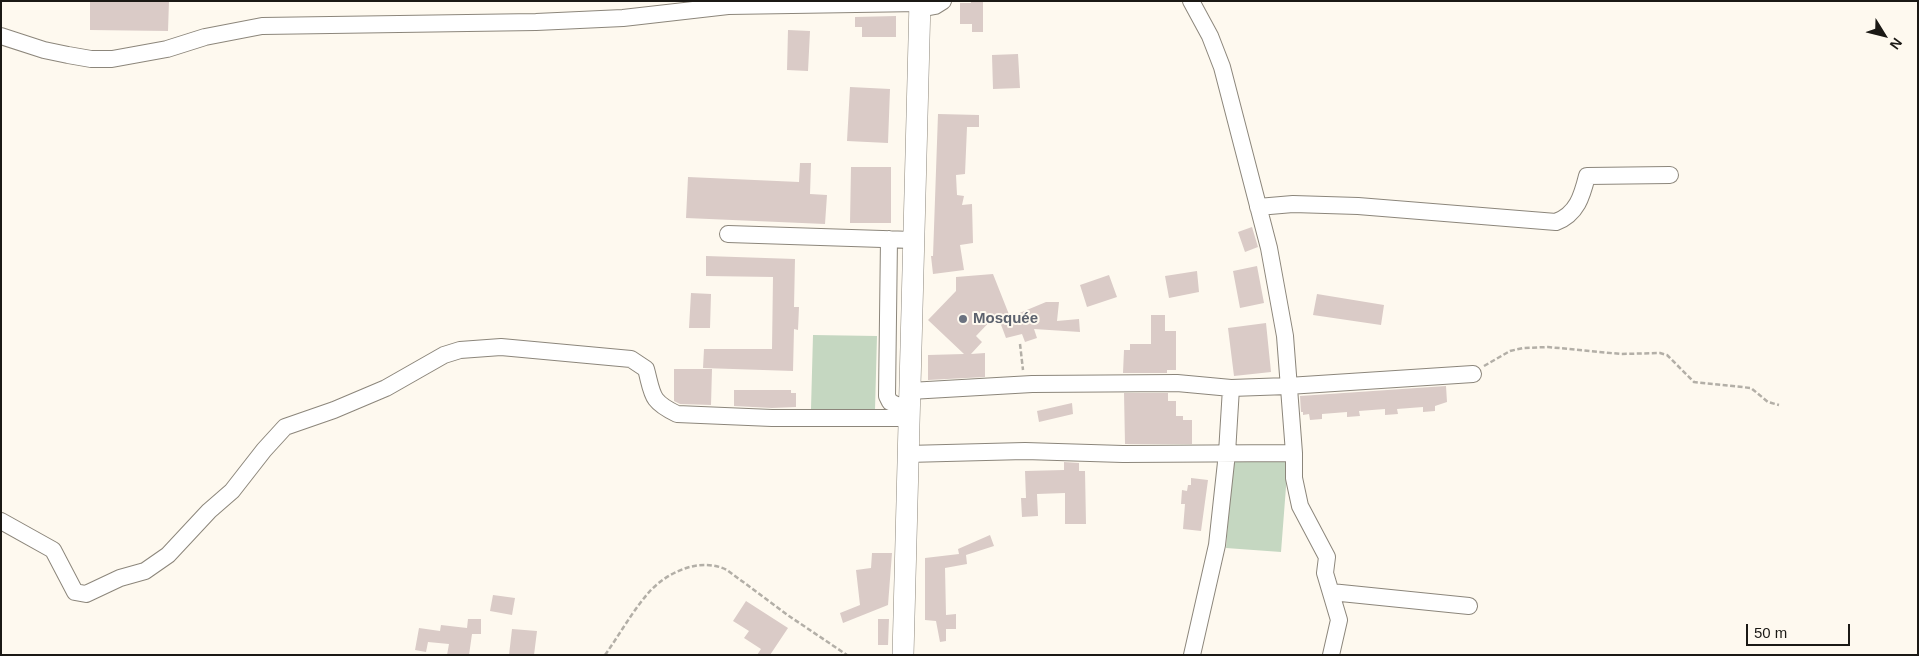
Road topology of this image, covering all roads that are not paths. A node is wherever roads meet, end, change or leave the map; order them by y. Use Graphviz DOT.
graph roads {
  1 [pos="943,1"];
  2 [pos="1191,1"];
  3 [pos="920,5"];
  4 [pos="1,36"];
  5 [pos="1670,175"];
  6 [pos="1258,207"];
  7 [pos="728,234"];
  8 [pos="889,239"];
  9 [pos="914,240"];
  10 [pos="1473,374"];
  11 [pos="1288,386"];
  12 [pos="1231,388"];
  13 [pos="909,405"];
  14 [pos="1227,453"];
  15 [pos="1294,453"];
  16 [pos="907,454"];
  17 [pos="1,521"];
  18 [pos="1331,592"];
  19 [pos="1469,606"];
  20 [pos="1333,654"];
  21 [pos="903,655"];
  22 [pos="1192,655"];
  1 -- 3 [label="street"];
  2 -- 6 [label="street"];
  3 -- 4 [label="street"];
  3 -- 9 [label="main road"];
  5 -- 6 [label="street"];
  6 -- 11 [label="street"];
  7 -- 8 [label="street"];
  8 -- 9 [label="street"];
  8 -- 13 [label="street"];
  9 -- 13 [label="main road"];
  10 -- 11 [label="street"];
  11 -- 12 [label="street"];
  11 -- 15 [label="street"];
  12 -- 13 [label="street"];
  12 -- 14 [label="street"];
  13 -- 16 [label="main road"];
  13 -- 17 [label="street"];
  14 -- 15 [label="street"];
  14 -- 16 [label="street"];
  14 -- 22 [label="street"];
  15 -- 18 [label="street"];
  16 -- 21 [label="main road"];
  18 -- 19 [label="street"];
  18 -- 20 [label="street"];
}
